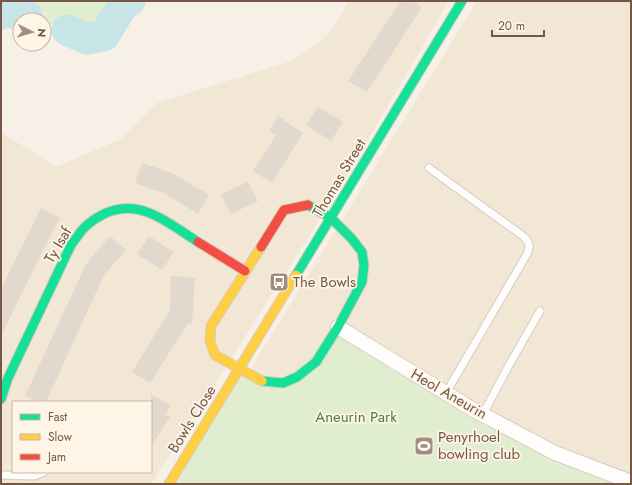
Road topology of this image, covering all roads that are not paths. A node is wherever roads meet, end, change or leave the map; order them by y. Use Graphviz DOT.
graph roads {
  1 [pos="462,1"];
  2 [pos="428,168"];
  3 [pos="331,218"];
  4 [pos="245,271"];
  5 [pos="540,311"];
  6 [pos="338,327"];
  7 [pos="239,368"];
  8 [pos="446,393"];
  9 [pos="1,399"];
  10 [pos="483,414"];
  11 [pos="42,473"];
  12 [pos="1,475"];
  13 [pos="631,482"];
  14 [pos="169,484"];
  1 -- 3 [label="street, Thomas Street"];
  2 -- 8 [label="lane"];
  3 -- 4 [label="street"];
  3 -- 6 [label="street"];
  3 -- 7 [label="street, Thomas Street"];
  4 -- 7 [label="street"];
  4 -- 9 [label="street, Ty Isaf"];
  5 -- 10 [label="lane"];
  6 -- 7 [label="street"];
  6 -- 8 [label="street, Heol Aneurin"];
  7 -- 14 [label="street, Bowls Close"];
  8 -- 10 [label="street, Heol Aneurin"];
  10 -- 13 [label="street, Heol Aneurin"];
  11 -- 12 [label="lane"];
}
